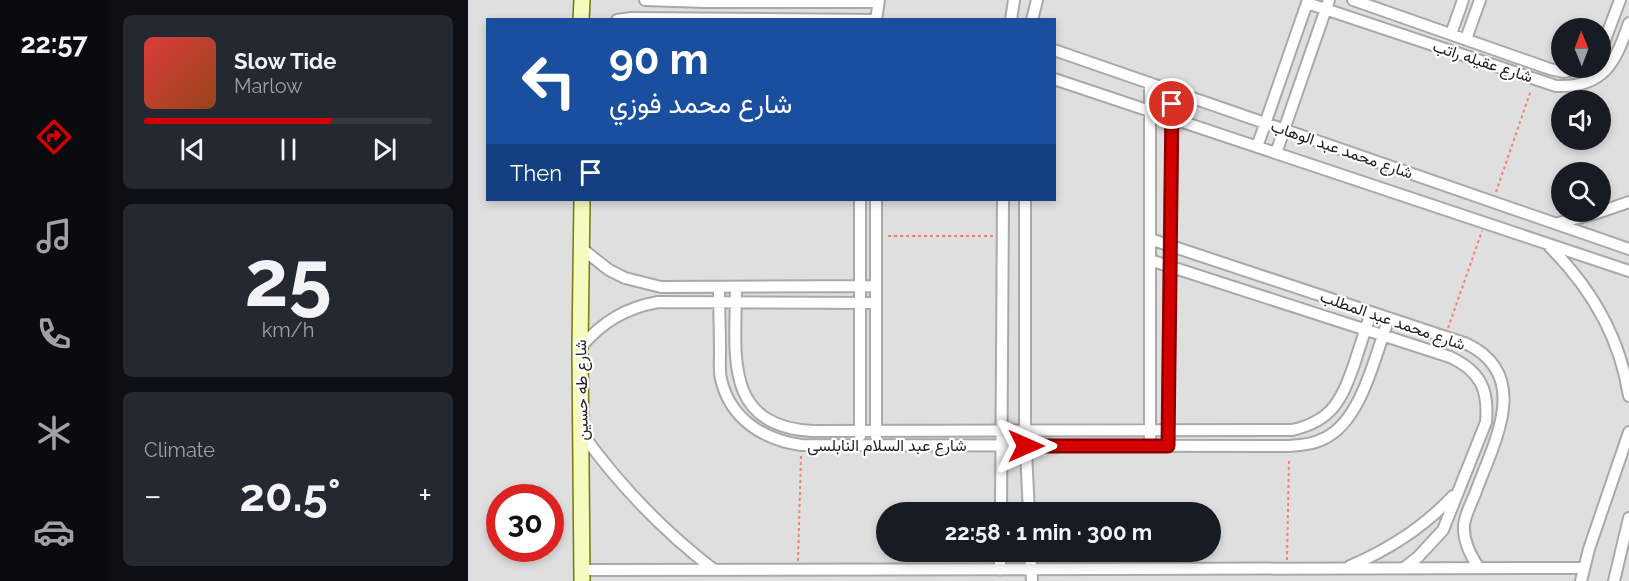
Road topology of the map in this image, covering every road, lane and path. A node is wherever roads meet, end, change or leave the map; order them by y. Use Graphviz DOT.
graph roads {
  1 [pos="582,0"];
  2 [pos="645,0"];
  3 [pos="1014,0"];
  4 [pos="1037,0"];
  5 [pos="1353,0"];
  6 [pos="1463,0"];
  7 [pos="1480,0"];
  8 [pos="1620,0"];
  9 [pos="705,1"];
  10 [pos="728,1"];
  11 [pos="863,1"];
  12 [pos="878,1"];
  13 [pos="1307,1"];
  14 [pos="1328,4"];
  15 [pos="581,18"];
  16 [pos="698,18"];
  17 [pos="722,18"];
  18 [pos="860,18"];
  19 [pos="876,18"];
  20 [pos="1011,18"];
  21 [pos="1032,18"];
  22 [pos="1611,23"];
  23 [pos="1629,23"];
  24 [pos="1451,34"];
  25 [pos="1466,39"];
  26 [pos="1056,51"];
  27 [pos="1551,69"];
  28 [pos="1535,79"];
  29 [pos="1056,80"];
  30 [pos="1150,83"];
  31 [pos="1172,91"];
  32 [pos="1149,111"];
  33 [pos="1171,118"];
  34 [pos="1266,123"];
  35 [pos="1285,130"];
  36 [pos="1257,147"];
  37 [pos="1276,153"];
  38 [pos="582,201"];
  39 [pos="860,201"];
  40 [pos="876,201"];
  41 [pos="1003,201"];
  42 [pos="1025,201"];
  43 [pos="1493,202"];
  44 [pos="1629,202"];
  45 [pos="1485,223"];
  46 [pos="1557,224"];
  47 [pos="876,236"];
  48 [pos="1003,236"];
  49 [pos="1150,239"];
  50 [pos="1548,244"];
  51 [pos="1170,246"];
  52 [pos="581,248"];
  53 [pos="1629,249"];
  54 [pos="1150,260"];
  55 [pos="1170,267"];
  56 [pos="1629,272"];
  57 [pos="860,286"];
  58 [pos="876,286"];
  59 [pos="719,287"];
  60 [pos="736,287"];
  61 [pos="719,302"];
  62 [pos="736,302"];
  63 [pos="860,303"];
  64 [pos="876,303"];
  65 [pos="1371,312"];
  66 [pos="1389,318"];
  67 [pos="1365,331"];
  68 [pos="1382,336"];
  69 [pos="1446,337"];
  70 [pos="580,348"];
  71 [pos="1629,396"];
  72 [pos="1150,430"];
  73 [pos="1168,430"];
  74 [pos="860,431"];
  75 [pos="876,431"];
  76 [pos="1002,431"];
  77 [pos="1025,431"];
  78 [pos="581,432"];
  79 [pos="1629,432"];
  80 [pos="801,445"];
  81 [pos="860,445"];
  82 [pos="876,445"];
  83 [pos="1002,446"];
  84 [pos="1026,446"];
  85 [pos="1150,446"];
  86 [pos="1168,446"];
  87 [pos="1289,446"];
  88 [pos="1457,492"];
  89 [pos="1001,502"];
  90 [pos="1029,502"];
  91 [pos="1629,518"];
  92 [pos="1000,562"];
  93 [pos="1344,568"];
  94 [pos="1404,568"];
  95 [pos="1479,568"];
  96 [pos="1584,568"];
  97 [pos="712,569"];
  98 [pos="1287,569"];
  99 [pos="798,570"];
  100 [pos="1000,570"];
  101 [pos="977,575"];
  102 [pos="1031,575"];
  103 [pos="582,576"];
  104 [pos="1581,581"];
  105 [pos="1614,581"];
  1 -- 15 [label="street"];
  2 -- 9 [label="street"];
  3 -- 20 [label="street"];
  4 -- 21 [label="street"];
  5 -- 24 [label="street, شارع عقيله راتب"];
  6 -- 24 [label="street"];
  7 -- 25 [label="street"];
  8 -- 22 [label="street"];
  9 -- 10 [label="street"];
  9 -- 16 [label="street"];
  10 -- 11 [label="street"];
  10 -- 17 [label="street"];
  11 -- 12 [label="street"];
  11 -- 18 [label="street"];
  12 -- 19 [label="street"];
  13 -- 14 [label="street, شارع عقيله راتب"];
  13 -- 34 [label="street"];
  14 -- 28 [label="street, شارع عقيله راتب"];
  14 -- 35 [label="street"];
  23 -- 28 [label="street, شارع عقيله راتب"];
  24 -- 25 [label="street, شارع عقيله راتب"];
  25 -- 27 [label="street, شارع عقيله راتب"];
  26 -- 30 [label="street, شارع محمد عبد الوهاب"];
  28 -- 43 [label="path"];
  29 -- 32 [label="street, شارع محمد عبد الوهاب"];
  30 -- 31 [label="street, شارع محمد عبد الوهاب"];
  30 -- 32 [label="street"];
  31 -- 33 [label="street"];
  31 -- 34 [label="street, شارع محمد عبد الوهاب"];
  32 -- 33 [label="street, شارع محمد عبد الوهاب"];
  32 -- 49 [label="street"];
  33 -- 36 [label="street, شارع محمد عبد الوهاب"];
  33 -- 51 [label="street"];
  34 -- 35 [label="street, شارع محمد عبد الوهاب"];
  34 -- 36 [label="street"];
  35 -- 37 [label="street"];
  35 -- 43 [label="street, شارع محمد عبد الوهاب"];
  36 -- 37 [label="street, شارع محمد عبد الوهاب"];
  37 -- 45 [label="street, شارع محمد عبد الوهاب"];
  38 -- 52 [label="street, شارع طه حسين"];
  39 -- 57 [label="street"];
  40 -- 47 [label="street"];
  41 -- 48 [label="street"];
  42 -- 77 [label="street"];
  43 -- 46 [label="street, شارع محمد عبد الوهاب"];
  44 -- 46 [label="street"];
  45 -- 50 [label="street, شارع محمد عبد الوهاب"];
  45 -- 69 [label="path"];
  46 -- 53 [label="street, شارع محمد عبد الوهاب"];
  47 -- 48 [label="path"];
  47 -- 58 [label="street"];
  48 -- 76 [label="street"];
  49 -- 51 [label="street, شارع محمد عبد المطلب"];
  49 -- 54 [label="street"];
  50 -- 56 [label="street, شارع محمد عبد الوهاب"];
  50 -- 71 [label="street"];
  51 -- 55 [label="street"];
  51 -- 65 [label="street, شارع محمد عبد المطلب"];
  52 -- 59 [label="street"];
  52 -- 70 [label="street, شارع طه حسين"];
  54 -- 55 [label="street, شارع محمد عبد المطلب"];
  54 -- 72 [label="street"];
  55 -- 67 [label="street, شارع محمد عبد المطلب"];
  55 -- 73 [label="street"];
  57 -- 58 [label="street"];
  57 -- 60 [label="street"];
  57 -- 63 [label="street"];
  58 -- 64 [label="street"];
  59 -- 60 [label="street"];
  59 -- 61 [label="street, شارع عبد السلام النابلسى"];
  60 -- 62 [label="street, شارع عبد السلام النابلسى"];
  61 -- 62 [label="street"];
  61 -- 70 [label="street"];
  61 -- 80 [label="street, شارع عبد السلام النابلسى"];
  62 -- 63 [label="street"];
  62 -- 74 [label="street, شارع عبد السلام النابلسى"];
  63 -- 64 [label="street"];
  63 -- 74 [label="street"];
  64 -- 75 [label="street"];
  65 -- 66 [label="street, شارع محمد عبد المطلب"];
  65 -- 67 [label="street, شارع عبد السلام النابلسى"];
  66 -- 68 [label="street, شارع عبد السلام النابلسى"];
  66 -- 69 [label="street, شارع محمد عبد المطلب"];
  67 -- 68 [label="street, شارع محمد عبد المطلب"];
  67 -- 73 [label="street, شارع عبد السلام النابلسى"];
  68 -- 87 [label="street, شارع عبد السلام النابلسى"];
  68 -- 88 [label="street, شارع محمد عبد المطلب"];
  69 -- 95 [label="street, شارع محمد عبد المطلب"];
  70 -- 78 [label="street, شارع طه حسين"];
  72 -- 73 [label="street, شارع عبد السلام النابلسى"];
  72 -- 77 [label="street, شارع عبد السلام النابلسى"];
  72 -- 85 [label="street"];
  73 -- 86 [label="street"];
  74 -- 75 [label="street, شارع عبد السلام النابلسى"];
  74 -- 81 [label="street"];
  75 -- 76 [label="street, شارع عبد السلام النابلسى"];
  75 -- 82 [label="street"];
  76 -- 77 [label="street, شارع عبد السلام النابلسى"];
  76 -- 83 [label="street"];
  77 -- 84 [label="street"];
  78 -- 97 [label="street"];
  78 -- 103 [label="street, شارع طه حسين"];
  79 -- 96 [label="street"];
  80 -- 81 [label="street, شارع عبد السلام النابلسى"];
  80 -- 99 [label="path"];
  81 -- 82 [label="street, شارع عبد السلام النابلسى"];
  82 -- 83 [label="street, شارع عبد السلام النابلسى"];
  83 -- 84 [label="street, شارع عبد السلام النابلسى"];
  83 -- 89 [label="street"];
  84 -- 85 [label="street, شارع عبد السلام النابلسى"];
  84 -- 90 [label="street"];
  85 -- 86 [label="street, شارع عبد السلام النابلسى"];
  86 -- 87 [label="street, شارع عبد السلام النابلسى"];
  87 -- 98 [label="path"];
  88 -- 93 [label="street"];
  88 -- 94 [label="street, شارع محمد عبد المطلب"];
  91 -- 105 [label="street"];
  92 -- 100 [label="street"];
  93 -- 94 [label="street"];
  93 -- 98 [label="street"];
  94 -- 95 [label="street"];
  95 -- 96 [label="street"];
  96 -- 104 [label="street"];
  97 -- 99 [label="street"];
  97 -- 103 [label="street"];
  98 -- 102 [label="street"];
  99 -- 101 [label="street"];
  100 -- 101 [label="street"];
  100 -- 102 [label="street"];
}
